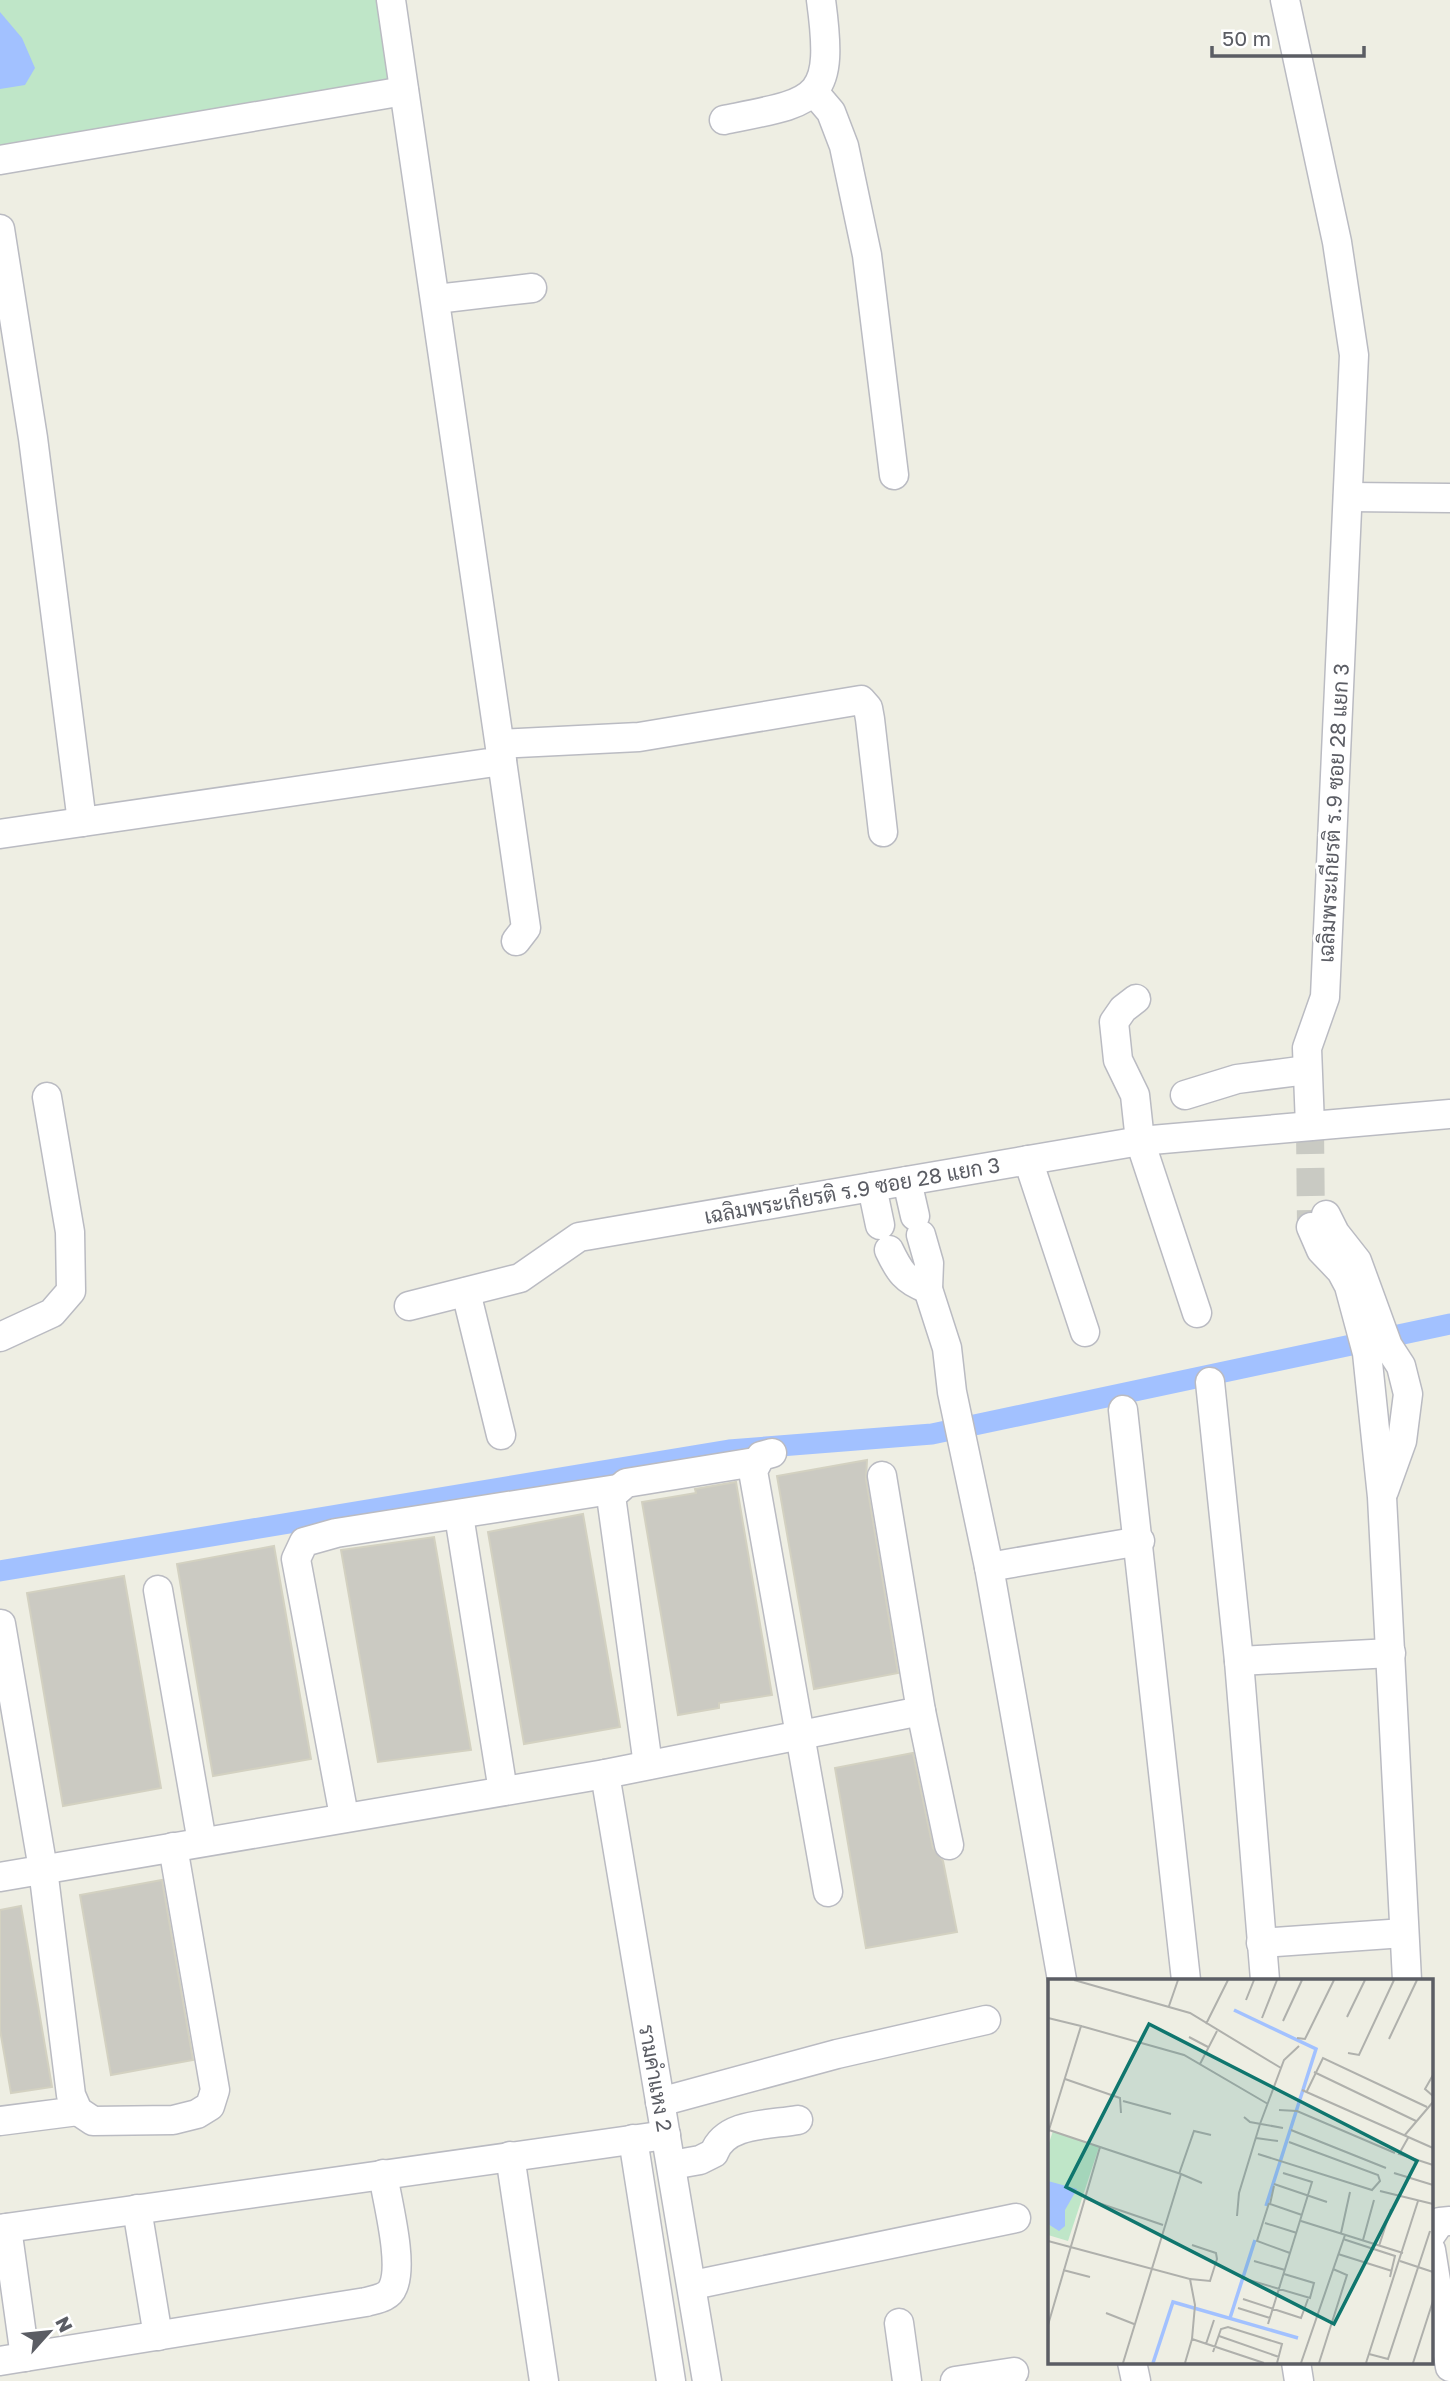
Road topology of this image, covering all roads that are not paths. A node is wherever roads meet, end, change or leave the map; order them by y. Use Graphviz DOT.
graph roads {
  1 [pos="391,0"];
  2 [pos="821,0"];
  3 [pos="1285,0"];
  4 [pos="404,91"];
  5 [pos="814,92"];
  6 [pos="724,120"];
  7 [pos="0,160"];
  8 [pos="0,229"];
  9 [pos="532,288"];
  10 [pos="436,299"];
  11 [pos="894,475"];
  12 [pos="1348,498"];
  13 [pos="1450,498"];
  14 [pos="501,753"];
  15 [pos="82,822"];
  16 [pos="883,832"];
  17 [pos="0,834"];
  18 [pos="516,941"];
  19 [pos="1136,999"];
  20 [pos="1307,1070"];
  21 [pos="1185,1095"];
  22 [pos="47,1097"];
  23 [pos="1450,1114"];
  24 [pos="1310,1126"];
  25 [pos="1140,1141"];
  26 [pos="1028,1160"];
  27 [pos="907,1181"];
  28 [pos="873,1187"];
  29 [pos="1319,1221"];
  30 [pos="928,1289"];
  31 [pos="466,1292"];
  32 [pos="409,1306"];
  33 [pos="1197,1313"];
  34 [pos="1085,1332"];
  35 [pos="0,1337"];
  36 [pos="1378,1349"];
  37 [pos="1210,1382"];
  38 [pos="1124,1410"];
  39 [pos="501,1435"];
  40 [pos="881,1476"];
  41 [pos="617,1489"];
  42 [pos="1382,1497"];
  43 [pos="461,1528"];
  44 [pos="1140,1541"];
  45 [pos="989,1567"];
  46 [pos="158,1590"];
  47 [pos="1,1624"];
  48 [pos="1391,1653"];
  49 [pos="1239,1661"];
  50 [pos="921,1710"];
  51 [pos="799,1737"];
  52 [pos="648,1765"];
  53 [pos="606,1774"];
  54 [pos="503,1791"];
  55 [pos="344,1816"];
  56 [pos="202,1842"];
  57 [pos="949,1845"];
  58 [pos="173,1847"];
  59 [pos="43,1870"];
  60 [pos="0,1877"];
  61 [pos="828,1892"];
  62 [pos="1404,1933"];
  63 [pos="1261,1942"];
  64 [pos="1062,1979"];
  65 [pos="1186,1979"];
  66 [pos="1265,1979"];
  67 [pos="1407,1979"];
  68 [pos="986,2020"];
  69 [pos="660,2102"];
  70 [pos="78,2111"];
  71 [pos="797,2120"];
  72 [pos="0,2121"];
  73 [pos="666,2135"];
  74 [pos="633,2139"];
  75 [pos="510,2157"];
  76 [pos="672,2165"];
  77 [pos="383,2174"];
  78 [pos="137,2209"];
  79 [pos="1016,2218"];
  80 [pos="1450,2221"];
  81 [pos="3,2228"];
  82 [pos="1432,2234"];
  83 [pos="1432,2256"];
  84 [pos="693,2285"];
  85 [pos="899,2323"];
  86 [pos="158,2336"];
  87 [pos="12,2359"];
  88 [pos="1450,2367"];
  89 [pos="1014,2372"];
  90 [pos="544,2381"];
  91 [pos="671,2381"];
  92 [pos="707,2381"];
  93 [pos="908,2381"];
  94 [pos="955,2381"];
  1 -- 4 [label="street"];
  2 -- 5 [label="street"];
  3 -- 12 [label="street, เฉลิมพระเกียรติ ร.9 ซอย 28 แยก 3"];
  4 -- 7 [label="street"];
  4 -- 10 [label="street"];
  5 -- 6 [label="street"];
  5 -- 11 [label="street"];
  8 -- 15 [label="street"];
  9 -- 10 [label="street"];
  10 -- 14 [label="street"];
  12 -- 13 [label="street"];
  12 -- 20 [label="street, เฉลิมพระเกียรติ ร.9 ซอย 28 แยก 3"];
  14 -- 15 [label="street"];
  14 -- 16 [label="street"];
  14 -- 18 [label="street"];
  15 -- 17 [label="street"];
  19 -- 25 [label="street"];
  20 -- 21 [label="street"];
  20 -- 24 [label="street, เฉลิมพระเกียรติ ร.9 ซอย 28 แยก 3"];
  22 -- 35 [label="street"];
  23 -- 24 [label="street, เฉลิมพระเกียรติ ร.9 ซอย 28 แยก 3"];
  24 -- 25 [label="street, เฉลิมพระเกียรติ ร.9 ซอย 28 แยก 3"];
  25 -- 26 [label="street, เฉลิมพระเกียรติ ร.9 ซอย 28 แยก 3"];
  25 -- 33 [label="street"];
  26 -- 27 [label="street, เฉลิมพระเกียรติ ร.9 ซอย 28 แยก 3"];
  26 -- 34 [label="street"];
  27 -- 28 [label="street, เฉลิมพระเกียรติ ร.9 ซอย 28 แยก 3"];
  27 -- 30 [label="street"];
  28 -- 30 [label="street"];
  28 -- 31 [label="street, เฉลิมพระเกียรติ ร.9 ซอย 28 แยก 3"];
  29 -- 36 [label="street"];
  30 -- 45 [label="street"];
  31 -- 32 [label="street, เฉลิมพระเกียรติ ร.9 ซอย 28 แยก 3"];
  31 -- 39 [label="street"];
  36 -- 42 [label="street"];
  36 -- 42 [label="street"];
  37 -- 49 [label="street"];
  38 -- 44 [label="street"];
  40 -- 50 [label="street"];
  41 -- 51 [label="street"];
  41 -- 52 [label="street"];
  41 -- 55 [label="street"];
  42 -- 48 [label="street"];
  43 -- 54 [label="street"];
  44 -- 45 [label="street"];
  44 -- 65 [label="street"];
  45 -- 64 [label="street"];
  46 -- 56 [label="street"];
  47 -- 59 [label="street"];
  48 -- 49 [label="street"];
  48 -- 62 [label="street"];
  49 -- 63 [label="street"];
  50 -- 51 [label="street"];
  50 -- 57 [label="street"];
  51 -- 52 [label="street"];
  51 -- 61 [label="street"];
  52 -- 53 [label="street"];
  53 -- 54 [label="street"];
  53 -- 69 [label="street, รามคำแหง 2"];
  54 -- 55 [label="street"];
  55 -- 56 [label="street"];
  56 -- 58 [label="street"];
  58 -- 59 [label="street"];
  58 -- 70 [label="street"];
  59 -- 60 [label="street"];
  59 -- 70 [label="street"];
  62 -- 63 [label="street"];
  62 -- 67 [label="street"];
  63 -- 66 [label="street"];
  68 -- 69 [label="street"];
  69 -- 73 [label="street, รามคำแหง 2"];
  70 -- 72 [label="street"];
  71 -- 76 [label="street"];
  73 -- 74 [label="street"];
  73 -- 76 [label="street, รามคำแหง 2"];
  74 -- 75 [label="street"];
  74 -- 91 [label="street"];
  75 -- 77 [label="street"];
  75 -- 90 [label="street"];
  76 -- 84 [label="street, รามคำแหง 2"];
  77 -- 78 [label="street"];
  77 -- 86 [label="street"];
  78 -- 81 [label="street"];
  78 -- 86 [label="street"];
  79 -- 84 [label="street"];
  80 -- 82 [label="street"];
  81 -- 87 [label="street"];
  83 -- 88 [label="street"];
  84 -- 92 [label="street, รามคำแหง 2"];
  85 -- 93 [label="street"];
  86 -- 87 [label="street"];
  89 -- 94 [label="street"];
}
